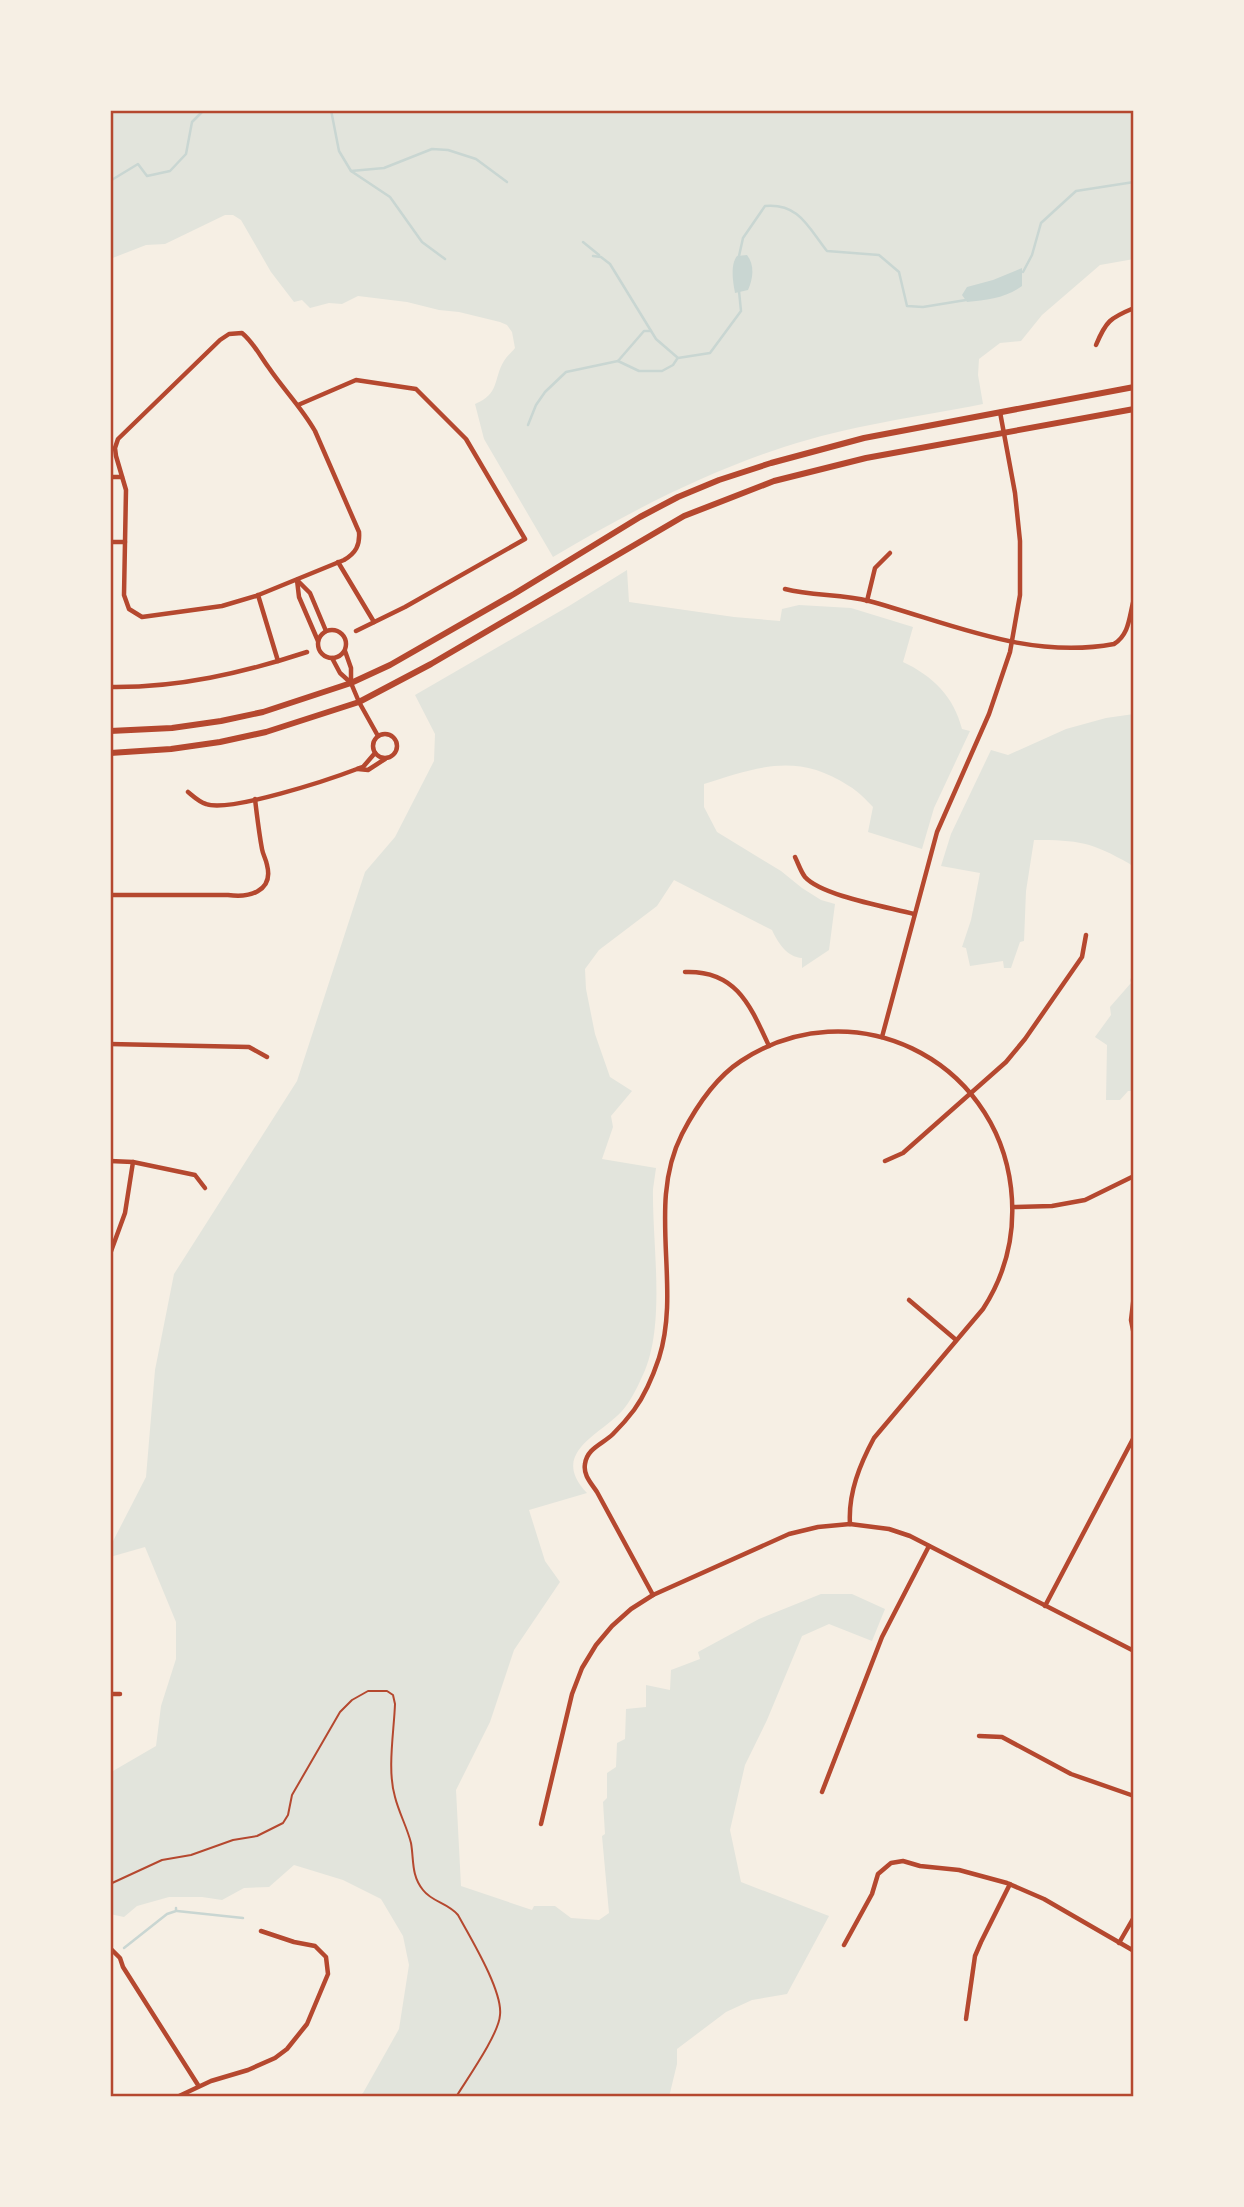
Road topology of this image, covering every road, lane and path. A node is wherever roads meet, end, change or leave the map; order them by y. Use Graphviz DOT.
graph roads {
  1 [pos="1134,308"];
  2 [pos="1096,345"];
  3 [pos="1134,387"];
  4 [pos="298,405"];
  5 [pos="1134,409"];
  6 [pos="1000,412"];
  7 [pos="1004,433"];
  8 [pos="110,477"];
  9 [pos="122,477"];
  10 [pos="110,542"];
  11 [pos="125,542"];
  12 [pos="890,553"];
  13 [pos="338,562"];
  14 [pos="296,580"];
  15 [pos="785,589"];
  16 [pos="258,595"];
  17 [pos="1134,599"];
  18 [pos="867,601"];
  19 [pos="374,622"];
  20 [pos="326,631"];
  21 [pos="356,631"];
  22 [pos="318,642"];
  23 [pos="1012,642"];
  24 [pos="345,651"];
  25 [pos="307,652"];
  26 [pos="332,658"];
  27 [pos="278,662"];
  28 [pos="351,683"];
  29 [pos="110,687"];
  30 [pos="359,702"];
  31 [pos="110,732"];
  32 [pos="378,736"];
  33 [pos="110,752"];
  34 [pos="375,753"];
  35 [pos="385,758"];
  36 [pos="357,769"];
  37 [pos="188,792"];
  38 [pos="255,799"];
  39 [pos="795,857"];
  40 [pos="110,895"];
  41 [pos="914,914"];
  42 [pos="1086,935"];
  43 [pos="685,972"];
  44 [pos="882,1037"];
  45 [pos="110,1044"];
  46 [pos="769,1046"];
  47 [pos="267,1057"];
  48 [pos="971,1092"];
  49 [pos="110,1161"];
  50 [pos="885,1161"];
  51 [pos="133,1162"];
  52 [pos="1134,1176"];
  53 [pos="205,1188"];
  54 [pos="1014,1208"];
  55 [pos="110,1255"];
  56 [pos="1134,1295"];
  57 [pos="909,1300"];
  58 [pos="1134,1335"];
  59 [pos="956,1339"];
  60 [pos="1134,1437"];
  61 [pos="850,1524"];
  62 [pos="929,1546"];
  63 [pos="653,1595"];
  64 [pos="1044,1606"];
  65 [pos="1134,1651"];
  66 [pos="110,1694"];
  67 [pos="120,1694"];
  68 [pos="979,1736"];
  69 [pos="822,1792"];
  70 [pos="1134,1796"];
  71 [pos="541,1824"];
  72 [pos="110,1884"];
  73 [pos="1010,1884"];
  74 [pos="1134,1917"];
  75 [pos="261,1931"];
  76 [pos="1119,1943"];
  77 [pos="844,1945"];
  78 [pos="110,1948"];
  79 [pos="1134,1951"];
  80 [pos="966,2019"];
  81 [pos="198,2086"];
  82 [pos="177,2097"];
  83 [pos="456,2097"];
  1 -- 2 [label="street"];
  3 -- 6 [label="main road"];
  4 -- 9 [label="street"];
  4 -- 13 [label="street"];
  4 -- 19 [label="street"];
  5 -- 7 [label="main road"];
  6 -- 7 [label="street"];
  6 -- 28 [label="main road"];
  7 -- 23 [label="street"];
  7 -- 30 [label="main road"];
  8 -- 9 [label="street"];
  9 -- 11 [label="street"];
  10 -- 11 [label="street"];
  11 -- 16 [label="street"];
  12 -- 18 [label="street"];
  13 -- 14 [label="street"];
  13 -- 19 [label="street"];
  14 -- 16 [label="street"];
  14 -- 20 [label="street"];
  14 -- 22 [label="street"];
  15 -- 18 [label="street"];
  16 -- 27 [label="street"];
  17 -- 23 [label="street"];
  18 -- 23 [label="street"];
  19 -- 21 [label="street"];
  20 -- 22 [label="street"];
  20 -- 24 [label="street"];
  22 -- 26 [label="street"];
  23 -- 41 [label="street"];
  24 -- 26 [label="street"];
  24 -- 28 [label="street"];
  25 -- 27 [label="street"];
  26 -- 28 [label="street"];
  27 -- 29 [label="street"];
  28 -- 30 [label="street"];
  28 -- 31 [label="main road"];
  30 -- 32 [label="street"];
  30 -- 33 [label="main road"];
  32 -- 34 [label="street"];
  32 -- 35 [label="street"];
  34 -- 35 [label="street"];
  34 -- 36 [label="street"];
  35 -- 36 [label="street"];
  36 -- 38 [label="street"];
  37 -- 38 [label="street"];
  38 -- 40 [label="street"];
  39 -- 41 [label="street"];
  41 -- 44 [label="street"];
  42 -- 48 [label="street"];
  43 -- 46 [label="street"];
  44 -- 46 [label="street"];
  44 -- 48 [label="street"];
  45 -- 47 [label="street"];
  46 -- 63 [label="street"];
  48 -- 50 [label="street"];
  48 -- 54 [label="street"];
  49 -- 51 [label="street"];
  51 -- 53 [label="street"];
  51 -- 55 [label="street"];
  52 -- 54 [label="street"];
  54 -- 59 [label="street"];
  56 -- 58 [label="street"];
  57 -- 59 [label="street"];
  59 -- 61 [label="street"];
  60 -- 64 [label="street"];
  61 -- 62 [label="street"];
  61 -- 63 [label="street"];
  62 -- 64 [label="street"];
  62 -- 69 [label="street"];
  63 -- 71 [label="street"];
  64 -- 65 [label="street"];
  66 -- 67 [label="street"];
  68 -- 70 [label="street"];
  72 -- 83 [label="path"];
  73 -- 76 [label="street"];
  73 -- 77 [label="street"];
  73 -- 80 [label="street"];
  74 -- 76 [label="street"];
  75 -- 81 [label="street"];
  76 -- 79 [label="street"];
  78 -- 81 [label="street"];
  81 -- 82 [label="street"];
}
